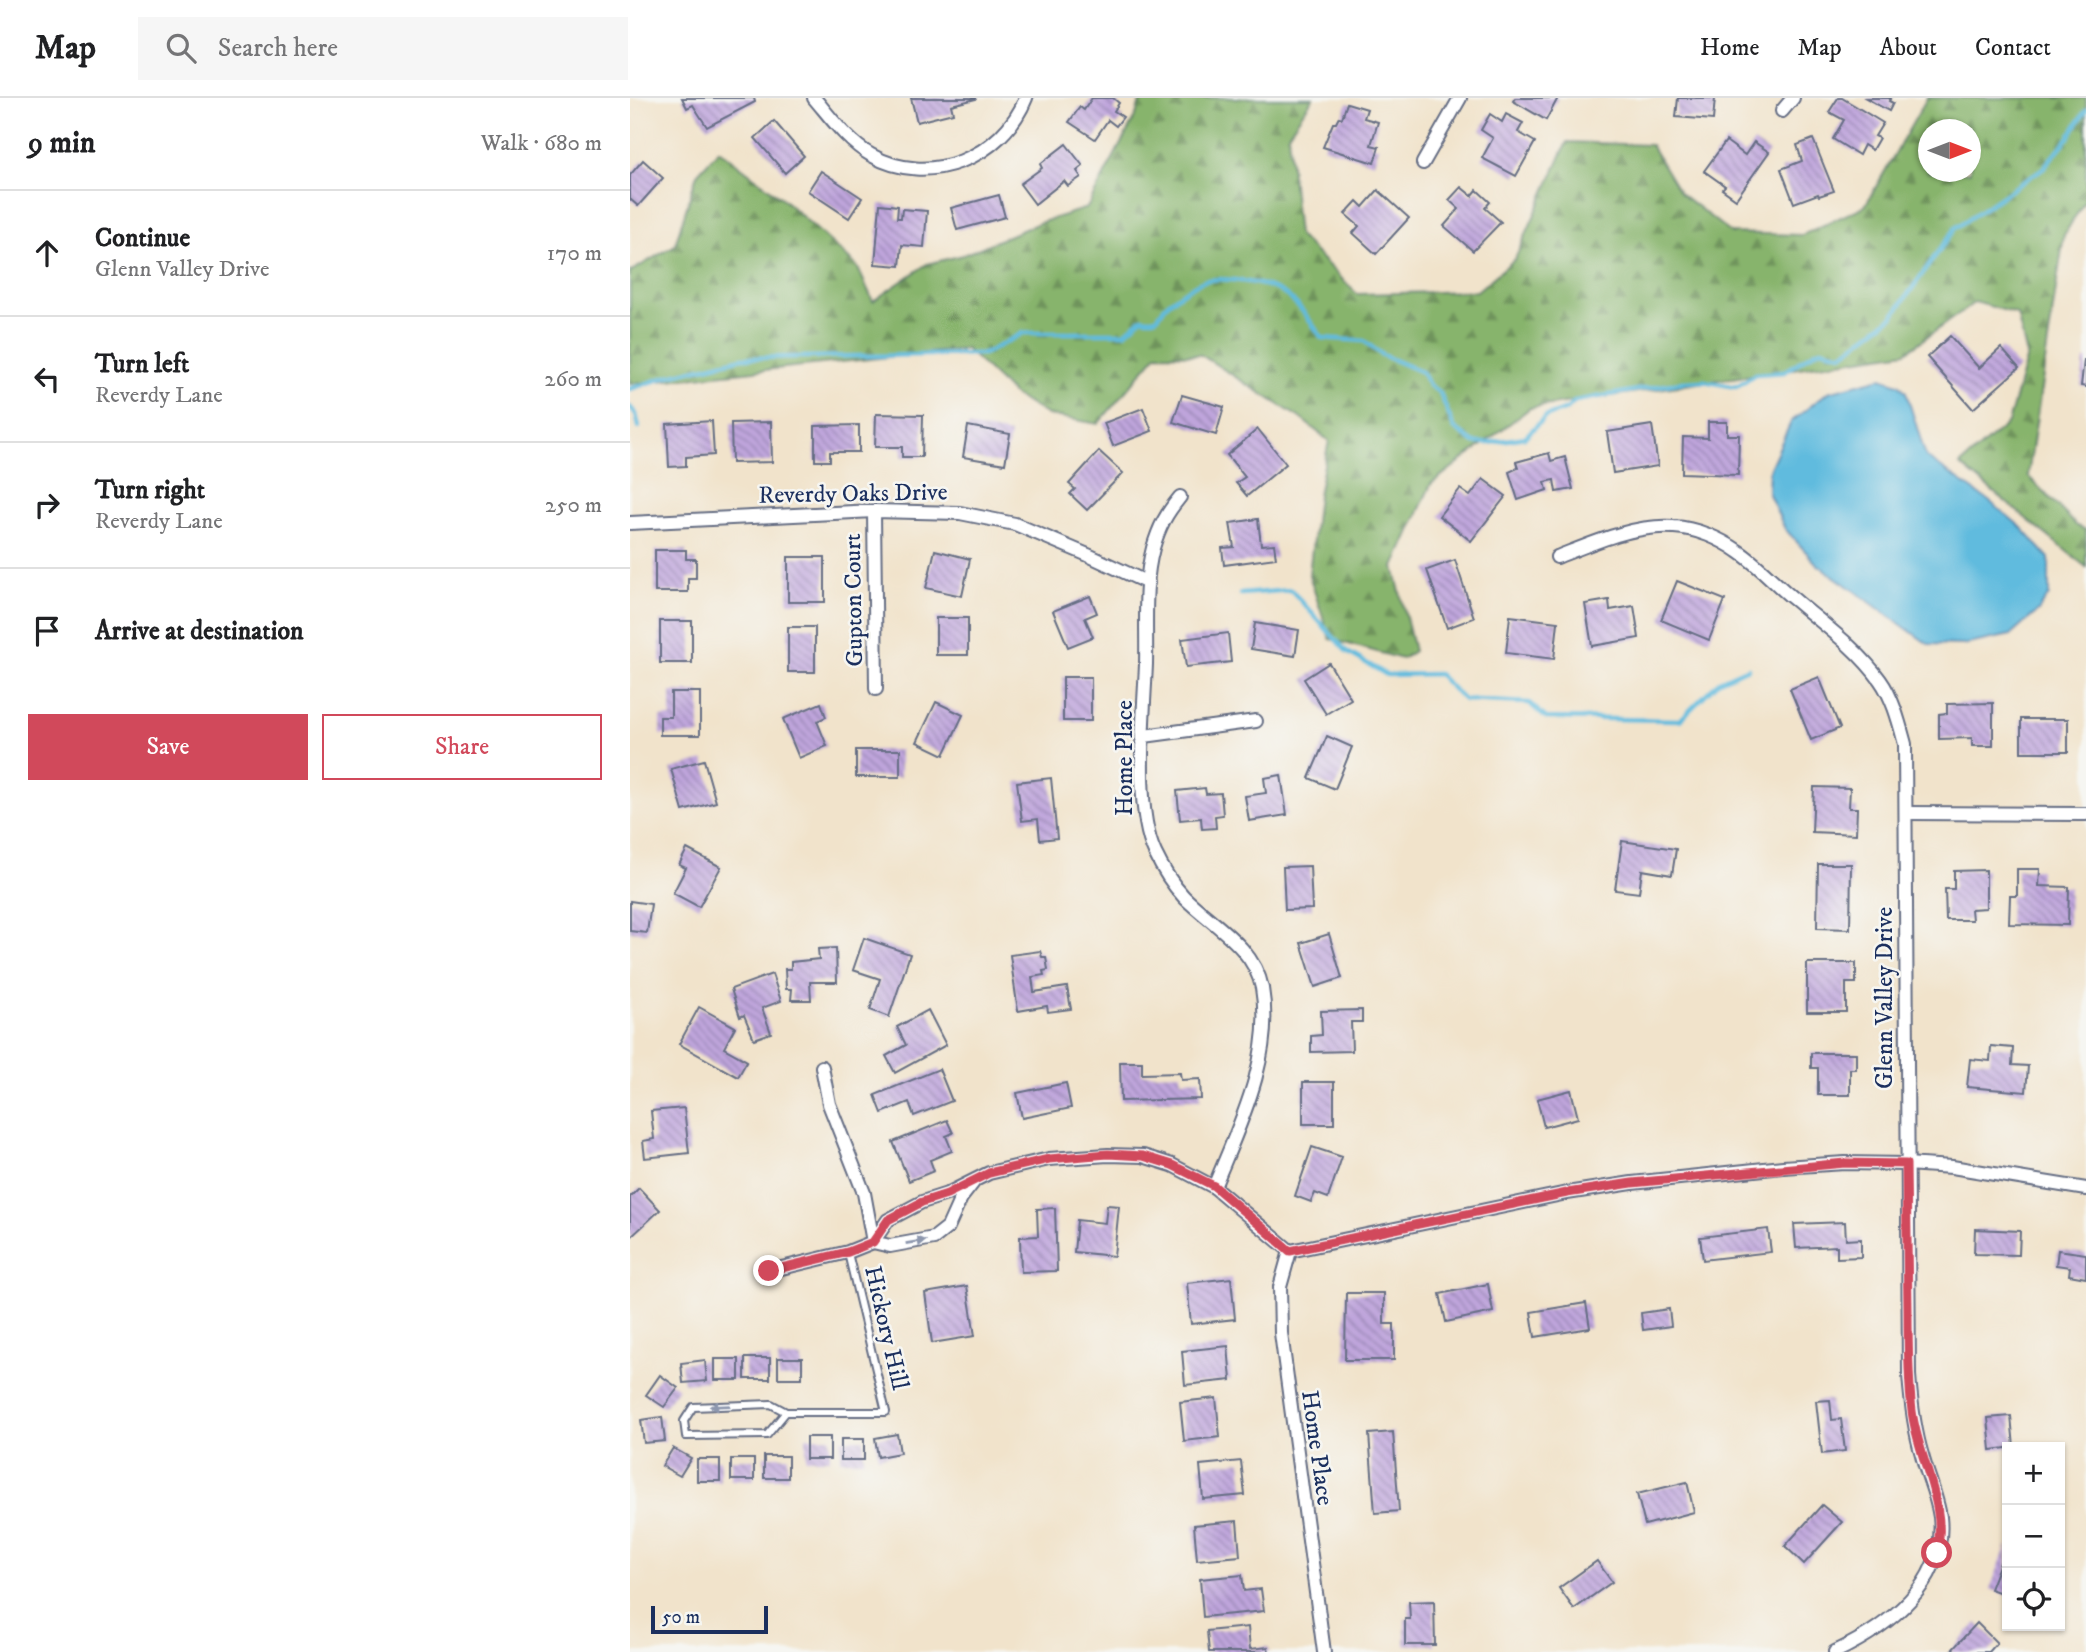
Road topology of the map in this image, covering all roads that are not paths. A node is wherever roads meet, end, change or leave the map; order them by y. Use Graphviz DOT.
graph roads {
  1 [pos="814,98"];
  2 [pos="1026,98"];
  3 [pos="1460,98"];
  4 [pos="1793,98"];
  5 [pos="1782,111"];
  6 [pos="1423,163"];
  7 [pos="1180,497"];
  8 [pos="874,511"];
  9 [pos="630,523"];
  10 [pos="1557,557"];
  11 [pos="1148,583"];
  12 [pos="876,689"];
  13 [pos="1256,721"];
  14 [pos="1144,736"];
  15 [pos="1906,813"];
  16 [pos="2086,814"];
  17 [pos="822,1067"];
  18 [pos="1906,1164"];
  19 [pos="975,1180"];
  20 [pos="1214,1186"];
  21 [pos="2086,1189"];
  22 [pos="873,1242"];
  23 [pos="1290,1251"];
  24 [pos="848,1252"];
  25 [pos="769,1271"];
  26 [pos="786,1412"];
  27 [pos="1324,1652"];
  28 [pos="1835,1652"];
  1 -- 2 [label="street"];
  3 -- 6 [label="street"];
  4 -- 5 [label="street"];
  7 -- 11 [label="street, Home Place"];
  8 -- 9 [label="street, Reverdy Oaks Drive"];
  8 -- 11 [label="street, Reverdy Oaks Drive"];
  8 -- 12 [label="street, Gupton Court"];
  10 -- 15 [label="street, Glenn Valley Drive"];
  11 -- 14 [label="street, Home Place"];
  13 -- 14 [label="street"];
  14 -- 20 [label="street, Home Place"];
  15 -- 16 [label="street"];
  15 -- 18 [label="street, Glenn Valley Drive"];
  17 -- 22 [label="street"];
  18 -- 21 [label="street"];
  18 -- 23 [label="street"];
  18 -- 28 [label="street, Glenn Valley Drive"];
  19 -- 20 [label="street"];
  19 -- 22 [label="street"];
  22 -- 19 [label="street, one-way"];
  20 -- 23 [label="street"];
  22 -- 24 [label="street"];
  23 -- 27 [label="street, Home Place"];
  24 -- 25 [label="street"];
  24 -- 26 [label="lane, Hickory Hill"];
  26 -- 26 [label="lane, one-way"];
}
